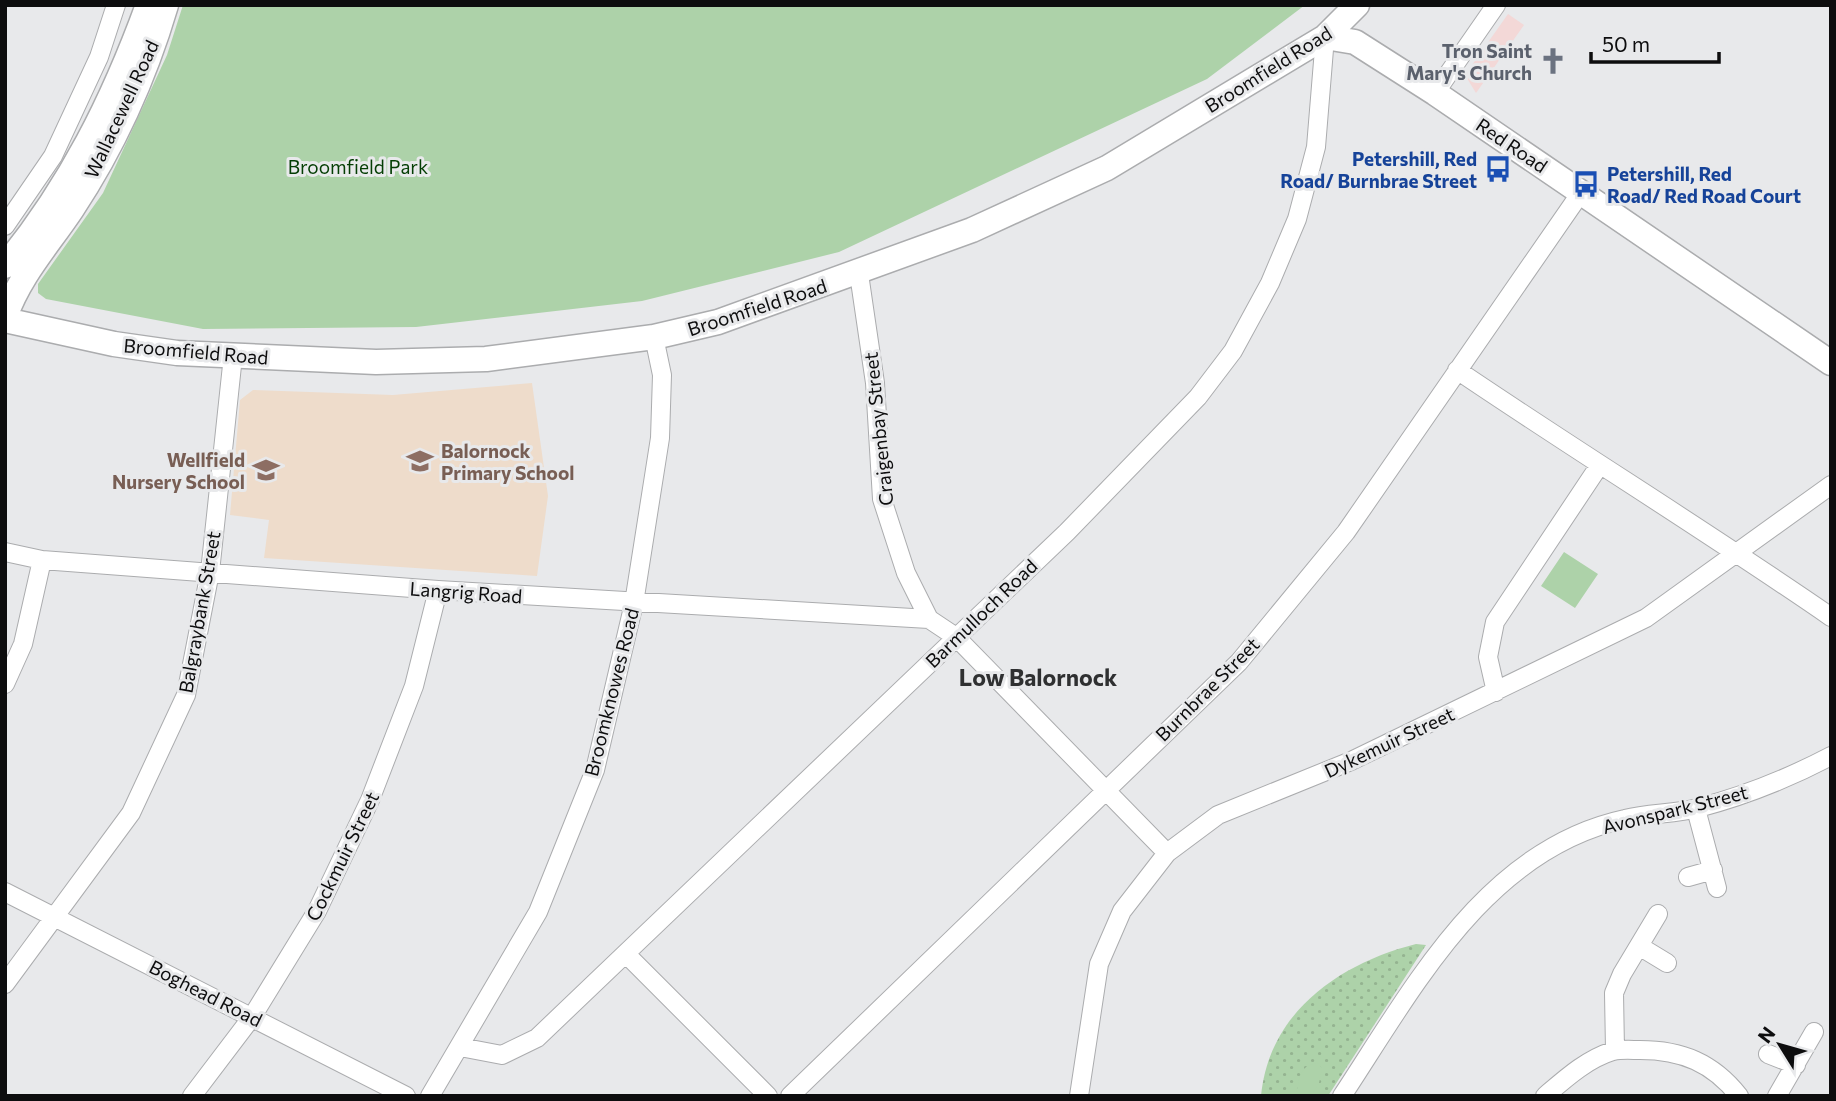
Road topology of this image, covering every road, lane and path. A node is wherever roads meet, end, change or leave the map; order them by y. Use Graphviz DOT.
graph roads {
  1 [pos="116,5"];
  2 [pos="148,5"];
  3 [pos="166,5"];
  4 [pos="1357,5"];
  5 [pos="1496,5"];
  6 [pos="1325,37"];
  7 [pos="1435,93"];
  8 [pos="1582,191"];
  9 [pos="5,226"];
  10 [pos="5,266"];
  11 [pos="859,274"];
  12 [pos="5,319"];
  13 [pos="654,337"];
  14 [pos="233,356"];
  15 [pos="1831,363"];
  16 [pos="1457,370"];
  17 [pos="1599,466"];
  18 [pos="1831,485"];
  19 [pos="5,552"];
  20 [pos="1739,553"];
  21 [pos="42,559"];
  22 [pos="211,572"];
  23 [pos="438,590"];
  24 [pos="634,603"];
  25 [pos="1831,617"];
  26 [pos="929,619"];
  27 [pos="956,637"];
  28 [pos="5,684"];
  29 [pos="1496,692"];
  30 [pos="1829,761"];
  31 [pos="1104,791"];
  32 [pos="1696,808"];
  33 [pos="1167,853"];
  34 [pos="1688,877"];
  35 [pos="5,891"];
  36 [pos="1658,914"];
  37 [pos="58,916"];
  38 [pos="1639,946"];
  39 [pos="627,955"];
  40 [pos="1667,963"];
  41 [pos="5,984"];
  42 [pos="252,1017"];
  43 [pos="1814,1032"];
  44 [pos="460,1047"];
  45 [pos="1615,1050"];
  46 [pos="1768,1054"];
  47 [pos="1796,1065"];
  48 [pos="192,1096"];
  49 [pos="406,1096"];
  50 [pos="430,1096"];
  51 [pos="768,1096"];
  52 [pos="790,1096"];
  53 [pos="1079,1096"];
  54 [pos="1342,1096"];
  55 [pos="1545,1096"];
  56 [pos="1739,1096"];
  57 [pos="1777,1096"];
  1 -- 9 [label="street"];
  2 -- 10 [label="street, Wallacewell Road"];
  3 -- 12 [label="street, Wallacewell Road"];
  4 -- 6 [label="street, Broomfield Road"];
  5 -- 7 [label="street"];
  6 -- 7 [label="street, Red Road"];
  6 -- 11 [label="street, Broomfield Road"];
  6 -- 27 [label="street, Barmulloch Road"];
  7 -- 8 [label="street, Red Road"];
  8 -- 15 [label="street, Red Road"];
  8 -- 16 [label="street, Burnbrae Street"];
  11 -- 13 [label="street, Broomfield Road"];
  11 -- 26 [label="street, Craigenbay Street"];
  12 -- 14 [label="street, Broomfield Road"];
  13 -- 14 [label="street, Broomfield Road"];
  13 -- 24 [label="street, Broomknowes Road"];
  14 -- 22 [label="street, Balgraybank Street"];
  16 -- 17 [label="street"];
  16 -- 31 [label="street, Burnbrae Street"];
  17 -- 20 [label="street"];
  17 -- 29 [label="street"];
  18 -- 20 [label="street, Dykemuir Street"];
  19 -- 21 [label="street, Langrig Road"];
  20 -- 25 [label="street"];
  20 -- 29 [label="street, Dykemuir Street"];
  21 -- 22 [label="street, Langrig Road"];
  21 -- 28 [label="street"];
  22 -- 23 [label="street, Langrig Road"];
  22 -- 37 [label="street, Balgraybank Street"];
  23 -- 24 [label="street, Langrig Road"];
  23 -- 42 [label="street, Cockmuir Street"];
  24 -- 26 [label="street, Langrig Road"];
  24 -- 44 [label="street, Broomknowes Road"];
  26 -- 27 [label="street, Craigenbay Street"];
  27 -- 31 [label="street, Craigenbay Street"];
  27 -- 39 [label="street, Barmulloch Road"];
  29 -- 33 [label="street, Dykemuir Street"];
  30 -- 32 [label="street, Avonspark Street"];
  31 -- 33 [label="street, Craigenbay Street"];
  31 -- 52 [label="street, Burnbrae Street"];
  32 -- 34 [label="street"];
  32 -- 54 [label="street, Avonspark Street"];
  33 -- 53 [label="street, Dykemuir Street"];
  35 -- 37 [label="street, Boghead Road"];
  36 -- 38 [label="street"];
  37 -- 41 [label="street, Balgraybank Street"];
  37 -- 42 [label="street, Boghead Road"];
  38 -- 40 [label="street"];
  38 -- 45 [label="street"];
  39 -- 44 [label="street, Barmulloch Road"];
  39 -- 51 [label="street"];
  42 -- 48 [label="street, Cockmuir Street"];
  42 -- 49 [label="street, Boghead Road"];
  43 -- 47 [label="street"];
  44 -- 50 [label="street, Broomknowes Road"];
  45 -- 55 [label="street"];
  45 -- 56 [label="street"];
  46 -- 47 [label="street"];
  47 -- 57 [label="street"];
}
